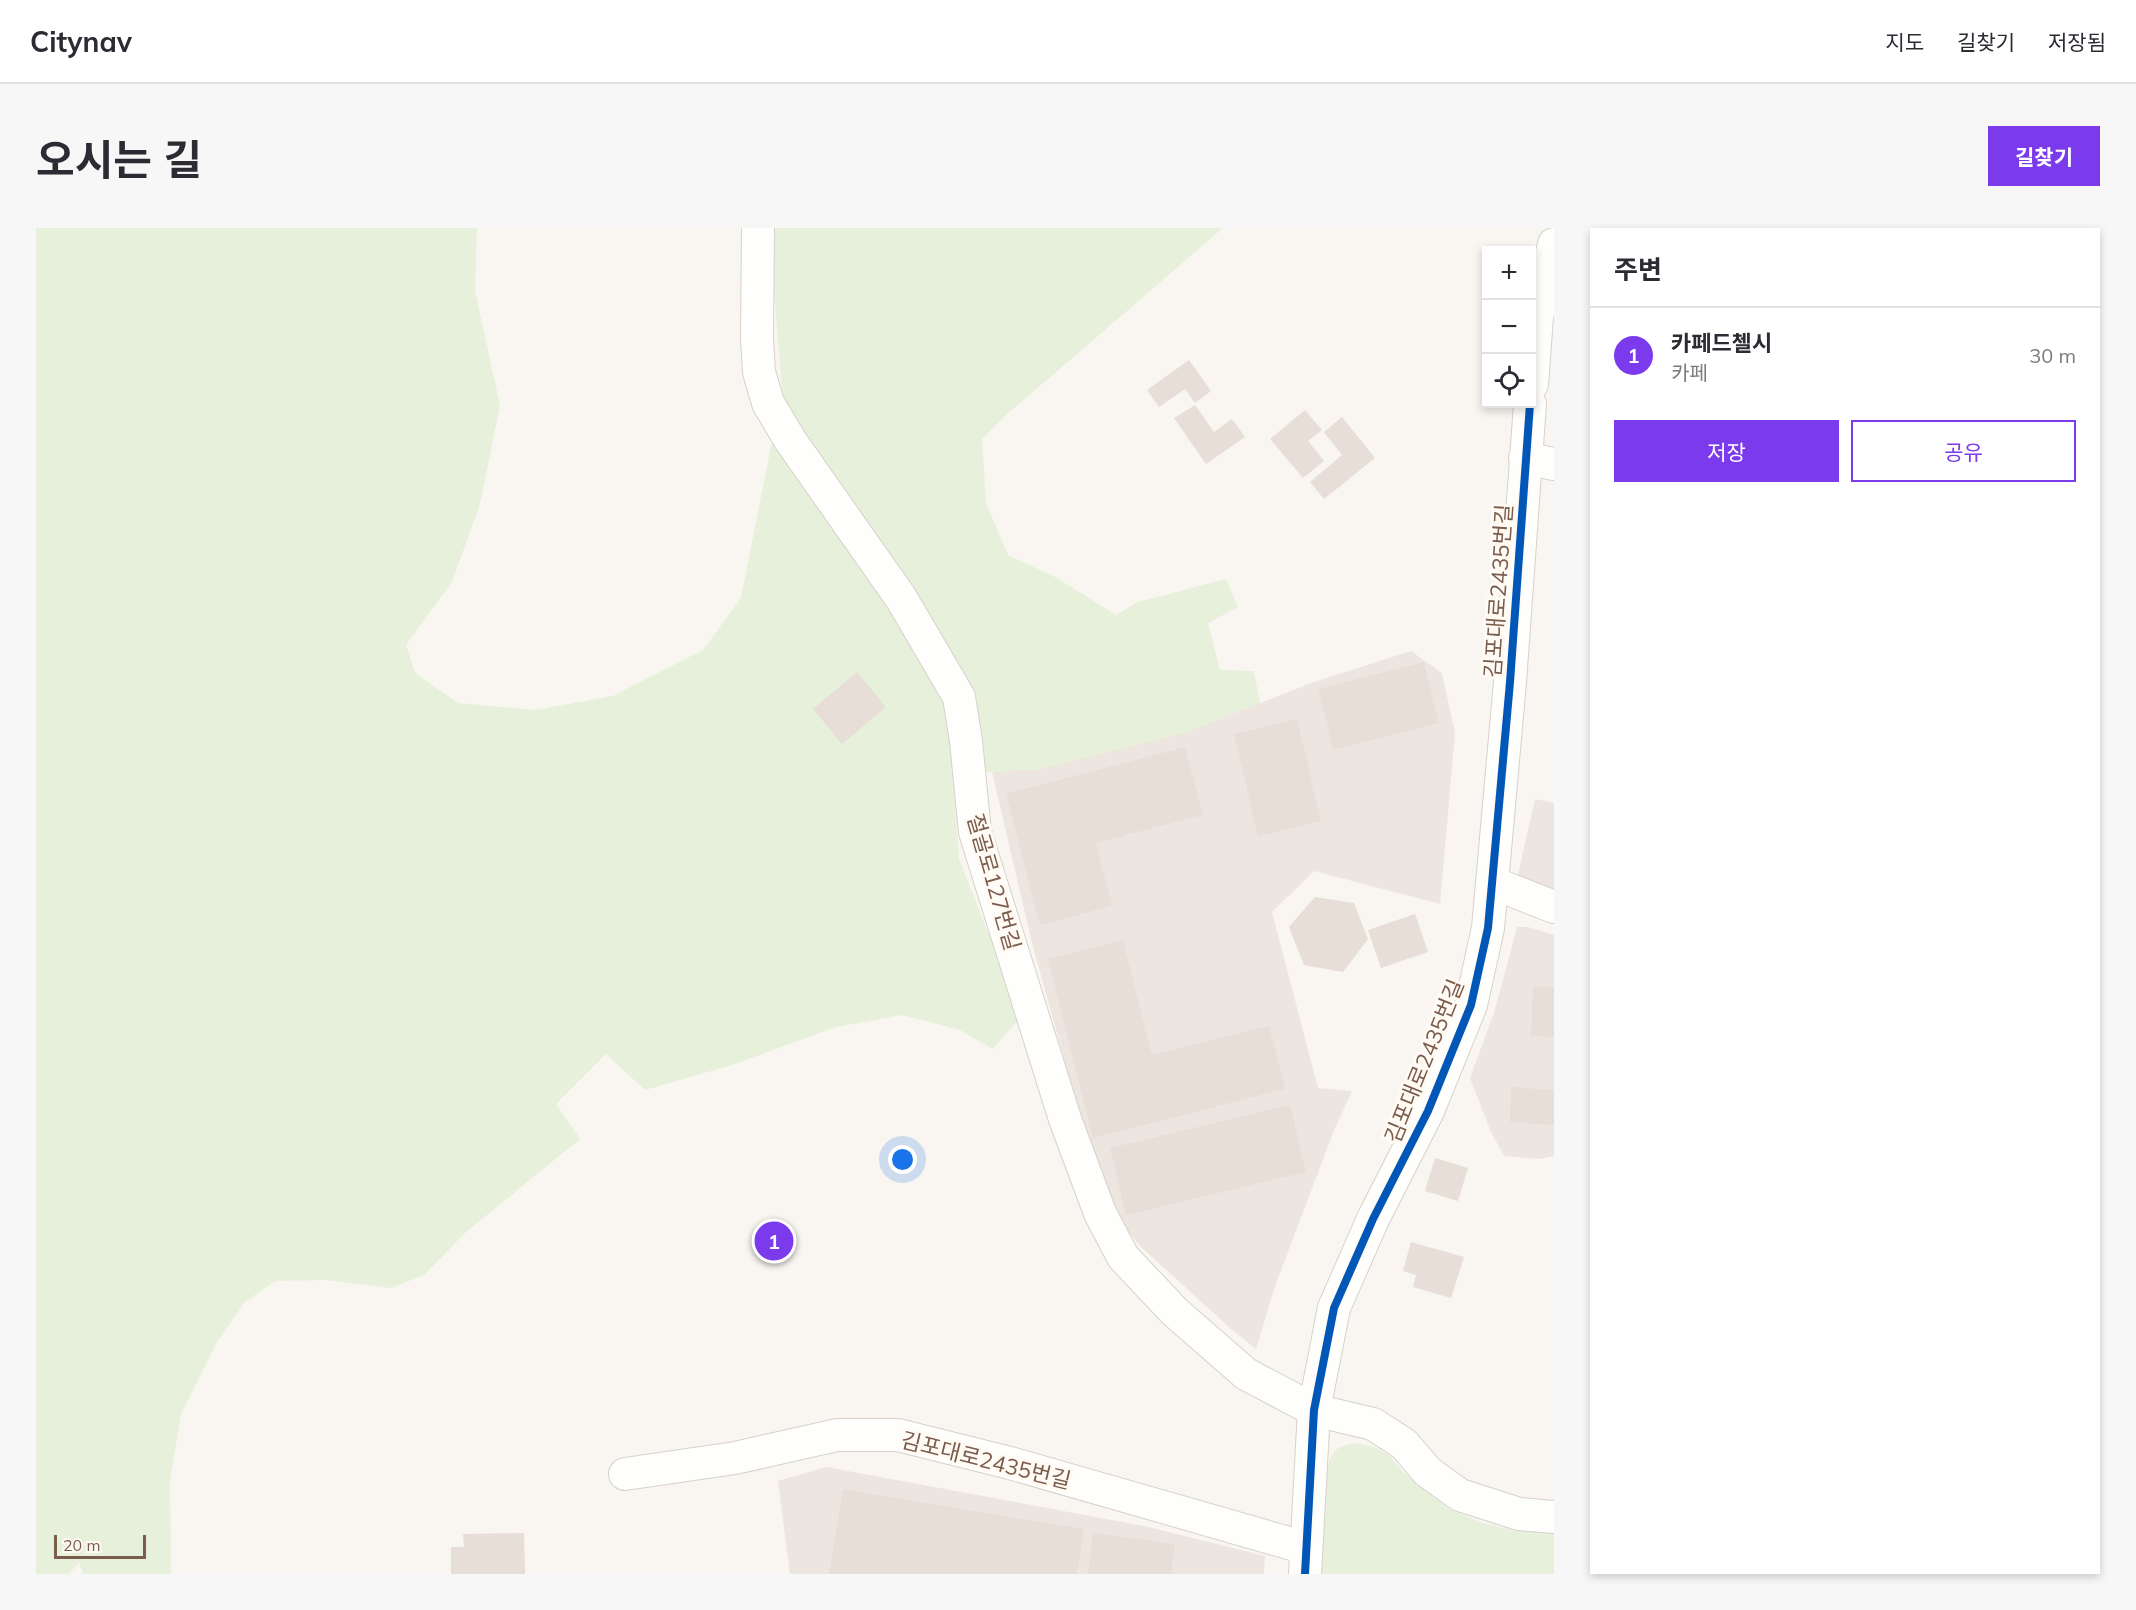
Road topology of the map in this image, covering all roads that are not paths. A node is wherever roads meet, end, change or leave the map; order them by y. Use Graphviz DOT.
graph roads {
  1 [pos="758,228"];
  2 [pos="1554,244"];
  3 [pos="1534,354"];
  4 [pos="1531,408"];
  5 [pos="1540,461"];
  6 [pos="1493,883"];
  7 [pos="1554,908"];
  8 [pos="1314,1410"];
  9 [pos="625,1474"];
  10 [pos="1554,1517"];
  11 [pos="1305,1561"];
  1 -- 8 [label="street, 절골로127번길"];
  2 -- 3 [label="street"];
  4 -- 5 [label="street, 김포대로2435번길"];
  5 -- 6 [label="street, 김포대로2435번길"];
  6 -- 7 [label="street"];
  6 -- 8 [label="street, 김포대로2435번길"];
  8 -- 10 [label="street"];
  8 -- 11 [label="street, 김포대로2435번길"];
  9 -- 11 [label="street, 김포대로2435번길"];
}
